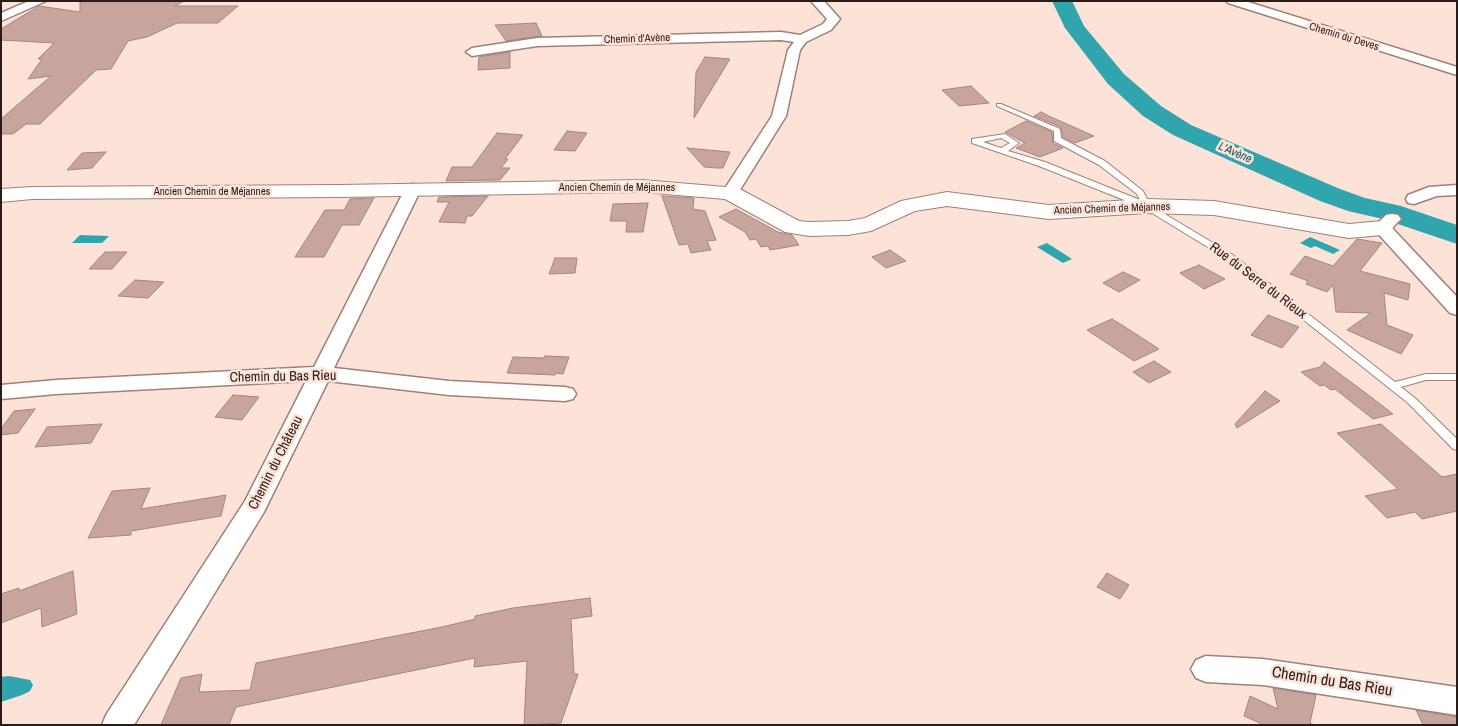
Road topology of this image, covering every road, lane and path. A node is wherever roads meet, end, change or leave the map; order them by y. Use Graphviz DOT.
graph roads {
  1 [pos="40,1"];
  2 [pos="817,1"];
  3 [pos="1232,1"];
  4 [pos="1,17"];
  5 [pos="802,39"];
  6 [pos="472,52"];
  7 [pos="1457,71"];
  8 [pos="999,105"];
  9 [pos="1002,151"];
  10 [pos="414,189"];
  11 [pos="1457,190"];
  12 [pos="730,193"];
  13 [pos="1,196"];
  14 [pos="1414,199"];
  15 [pos="1148,206"];
  16 [pos="1387,224"];
  17 [pos="1457,309"];
  18 [pos="322,373"];
  19 [pos="1457,377"];
  20 [pos="1392,386"];
  21 [pos="1,392"];
  22 [pos="565,394"];
  23 [pos="1457,446"];
  24 [pos="1206,669"];
  25 [pos="1457,701"];
  26 [pos="116,725"];
  1 -- 4 [label="street"];
  2 -- 5 [label="street"];
  3 -- 7 [label="street, Chemin du Deves"];
  5 -- 6 [label="street, Chemin d'Avène"];
  5 -- 12 [label="street"];
  8 -- 15 [label="lane"];
  9 -- 15 [label="lane, Rue du Serre du Rieux"];
  10 -- 12 [label="street, Ancien Chemin de Méjannes"];
  10 -- 13 [label="street, Ancien Chemin de Méjannes"];
  10 -- 18 [label="street, Chemin du Château"];
  11 -- 14 [label="street"];
  12 -- 15 [label="street, Ancien Chemin de Méjannes"];
  15 -- 16 [label="street, Ancien Chemin de Méjannes"];
  15 -- 20 [label="lane, Rue du Serre du Rieux"];
  16 -- 17 [label="street"];
  18 -- 21 [label="street, Chemin du Bas Rieu"];
  18 -- 22 [label="street, Chemin du Bas Rieu"];
  18 -- 26 [label="street, Chemin du Château"];
  19 -- 20 [label="lane"];
  20 -- 23 [label="lane, Rue du Serre du Rieux"];
  24 -- 25 [label="street, Chemin du Bas Rieu"];
}
